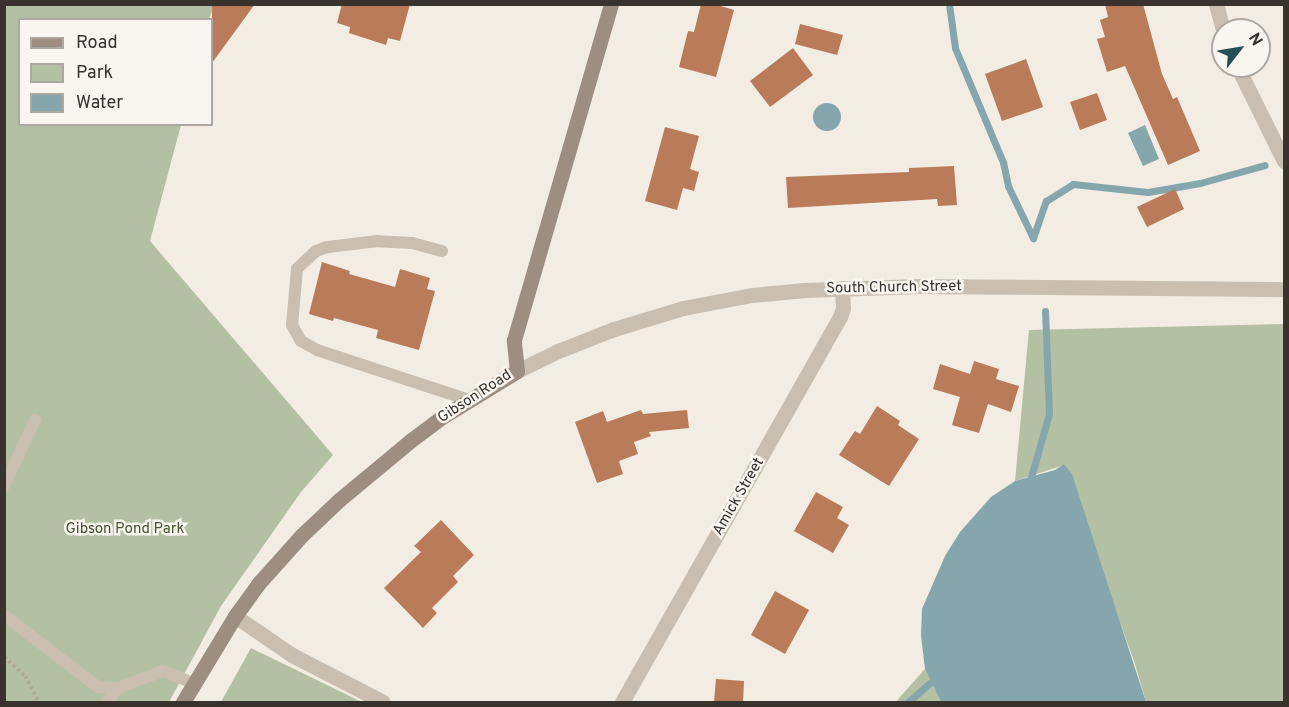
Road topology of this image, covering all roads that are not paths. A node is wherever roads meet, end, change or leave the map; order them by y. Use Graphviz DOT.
graph roads {
  1 [pos="610,4"];
  2 [pos="1243,78"];
  3 [pos="1284,161"];
  4 [pos="442,251"];
  5 [pos="842,288"];
  6 [pos="1284,289"];
  7 [pos="517,371"];
  8 [pos="469,400"];
  9 [pos="35,420"];
  10 [pos="4,486"];
  11 [pos="4,615"];
  12 [pos="235,616"];
  13 [pos="194,683"];
  14 [pos="118,688"];
  15 [pos="107,702"];
  16 [pos="183,702"];
  17 [pos="383,702"];
  18 [pos="622,702"];
  1 -- 7 [label="street, Gibson Road"];
  2 -- 3 [label="street"];
  4 -- 8 [label="lane"];
  5 -- 6 [label="street, South Church Street"];
  5 -- 7 [label="street, South Church Street"];
  5 -- 18 [label="street, Amick Street"];
  7 -- 8 [label="street, Gibson Road"];
  8 -- 12 [label="street, Gibson Road"];
  9 -- 10 [label="lane"];
  11 -- 14 [label="lane"];
  12 -- 13 [label="street, Gibson Road"];
  12 -- 17 [label="street"];
  13 -- 14 [label="lane"];
  13 -- 16 [label="street, Gibson Road"];
  14 -- 15 [label="lane"];
}
